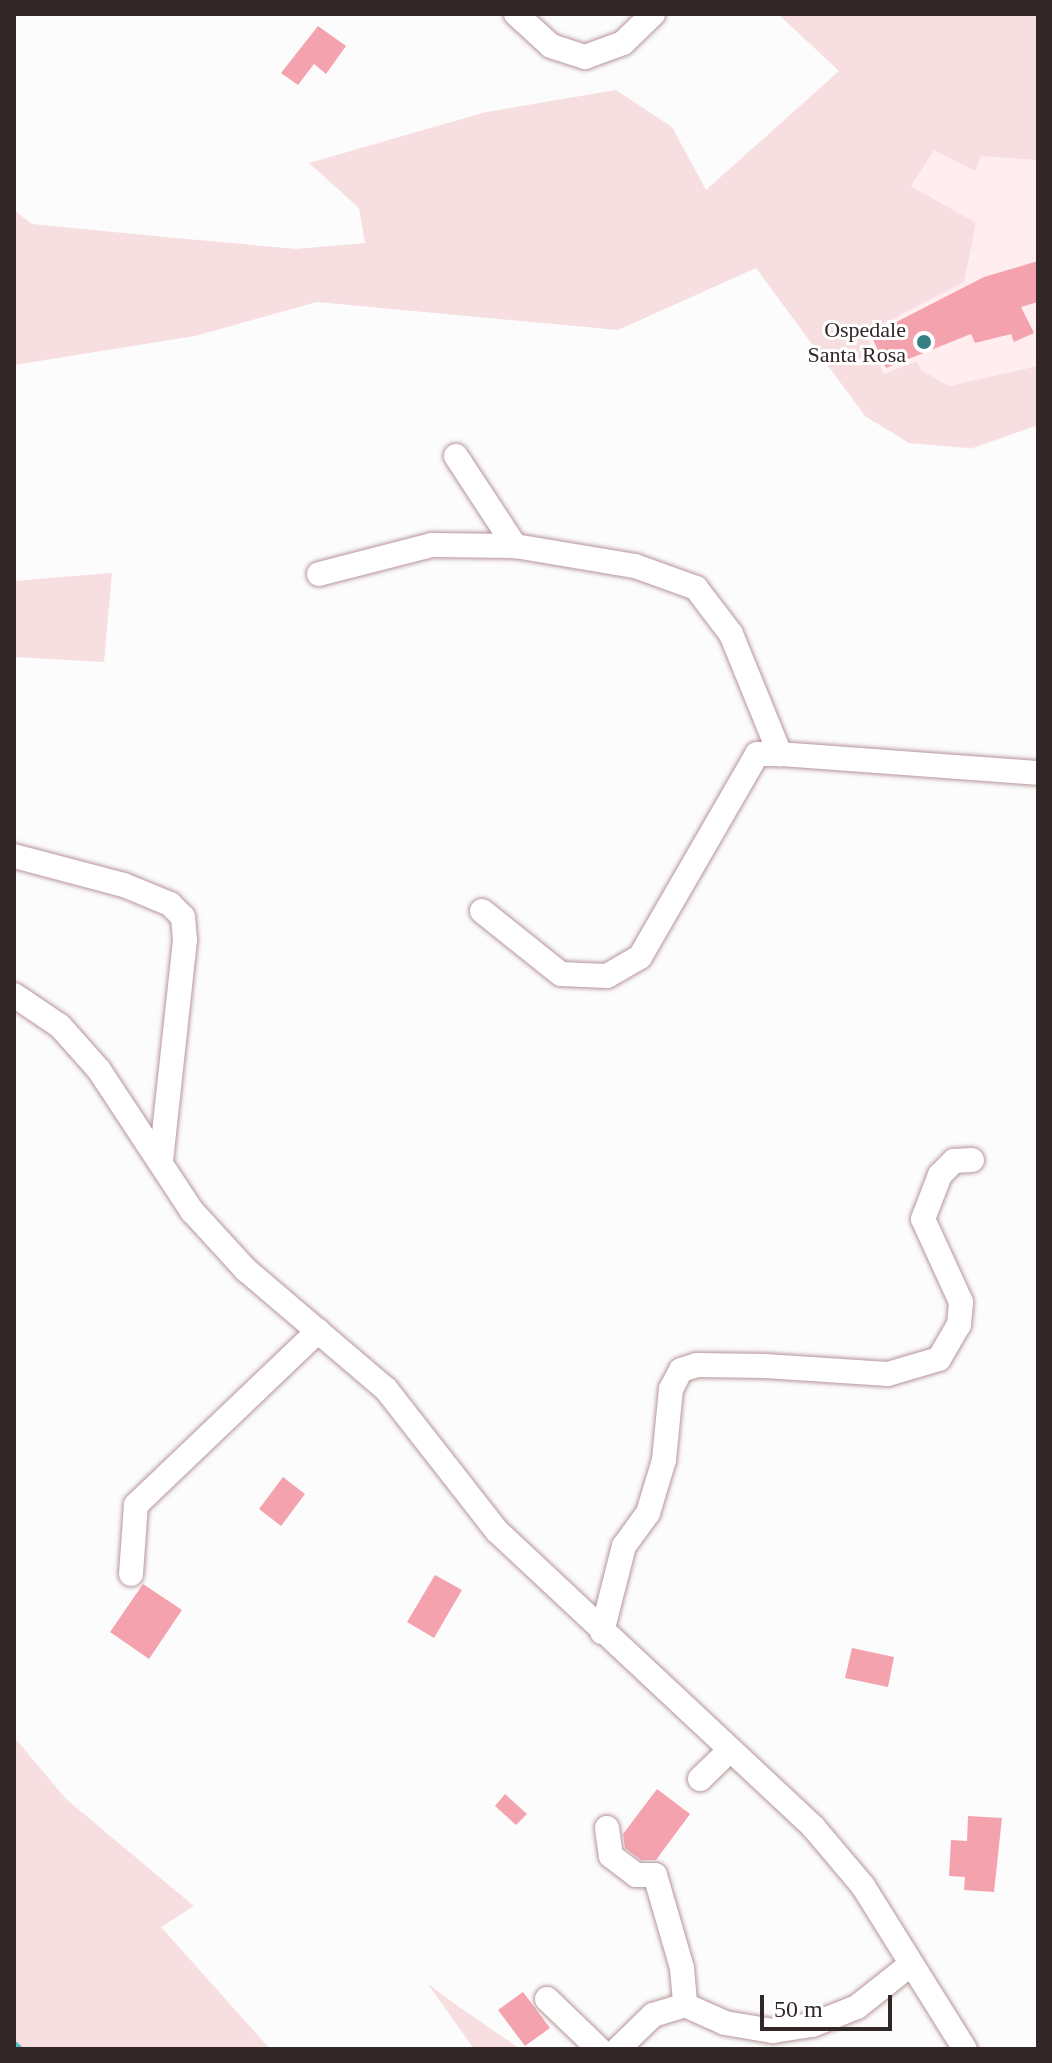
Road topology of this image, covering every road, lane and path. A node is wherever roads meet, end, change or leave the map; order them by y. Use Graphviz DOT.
graph roads {
  1 [pos="516,14"];
  2 [pos="653,14"];
  3 [pos="456,456"];
  4 [pos="515,546"];
  5 [pos="319,574"];
  6 [pos="780,754"];
  7 [pos="1038,773"];
  8 [pos="14,856"];
  9 [pos="482,911"];
  10 [pos="14,995"];
  11 [pos="972,1160"];
  12 [pos="161,1162"];
  13 [pos="318,1331"];
  14 [pos="131,1574"];
  15 [pos="602,1632"];
  16 [pos="729,1751"];
  17 [pos="700,1779"];
  18 [pos="607,1828"];
  19 [pos="911,1964"];
  20 [pos="547,1999"];
  21 [pos="685,2005"];
  22 [pos="599,2049"];
  23 [pos="618,2049"];
  24 [pos="965,2049"];
  1 -- 2 [label="street"];
  3 -- 4 [label="street"];
  4 -- 5 [label="street"];
  4 -- 6 [label="street"];
  6 -- 7 [label="street"];
  6 -- 9 [label="street"];
  8 -- 12 [label="street"];
  10 -- 12 [label="street"];
  11 -- 15 [label="street"];
  12 -- 13 [label="street"];
  13 -- 14 [label="street"];
  13 -- 15 [label="street"];
  15 -- 16 [label="street"];
  16 -- 17 [label="street"];
  16 -- 19 [label="street"];
  18 -- 21 [label="street"];
  19 -- 21 [label="street"];
  19 -- 24 [label="street"];
  20 -- 22 [label="street"];
  21 -- 23 [label="street"];
}
